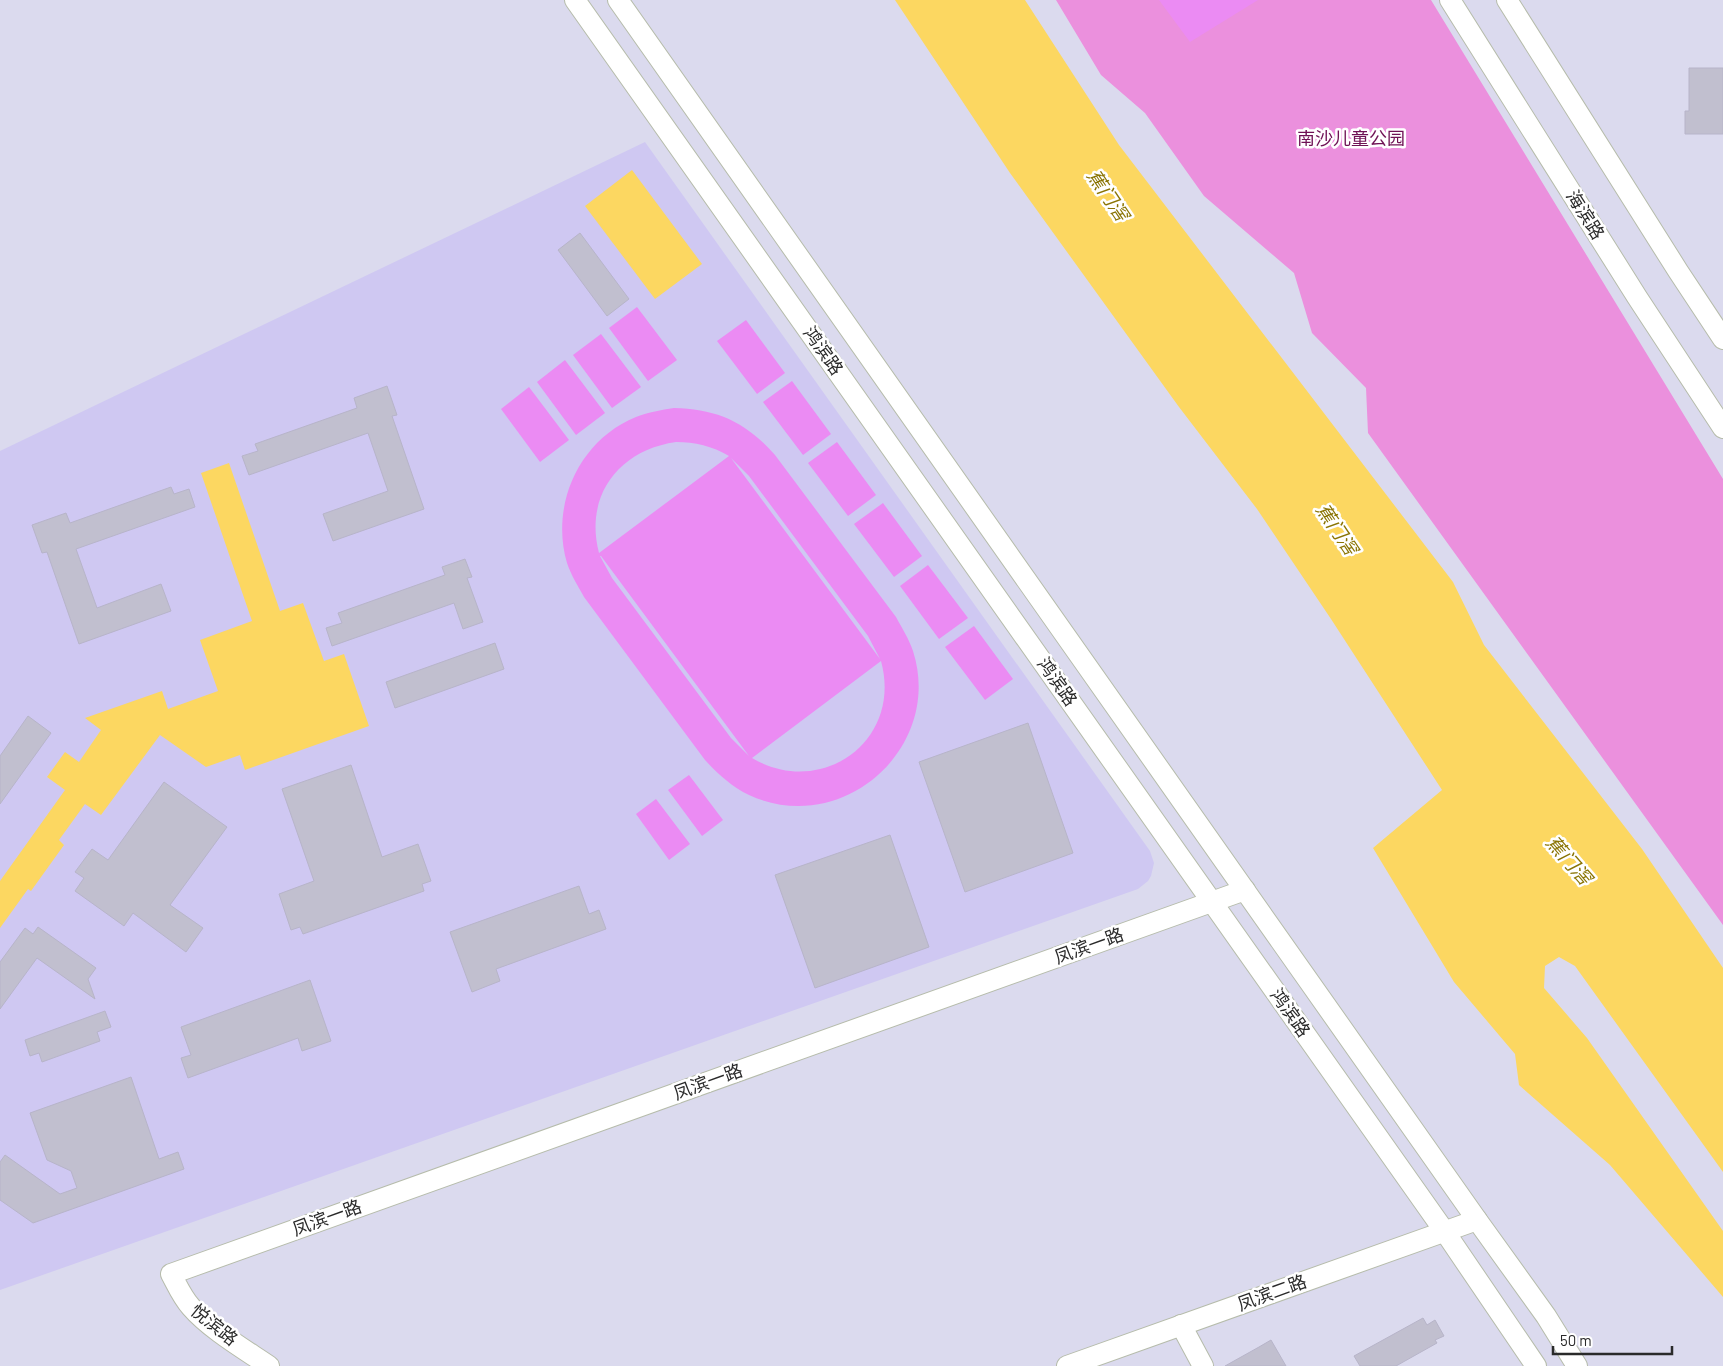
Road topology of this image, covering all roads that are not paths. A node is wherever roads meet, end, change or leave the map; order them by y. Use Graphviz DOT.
graph roads {
  1 [pos="575,0"];
  2 [pos="618,0"];
  3 [pos="1450,0"];
  4 [pos="1507,0"];
  5 [pos="1723,339"];
  6 [pos="1723,428"];
  7 [pos="1245,890"];
  8 [pos="1212,902"];
  9 [pos="1477,1220"];
  10 [pos="1445,1232"];
  11 [pos="171,1274"];
  12 [pos="1181,1325"];
  13 [pos="269,1366"];
  14 [pos="1067,1366"];
  15 [pos="1202,1366"];
  16 [pos="1536,1366"];
  17 [pos="1577,1366"];
  1 -- 8 [label="street, 鸿滨路"];
  2 -- 7 [label="street, 鸿滨路"];
  3 -- 6 [label="street, 海滨路"];
  4 -- 5 [label="street"];
  7 -- 8 [label="street, 凤滨一路"];
  7 -- 9 [label="street, 鸿滨路"];
  8 -- 10 [label="street, 鸿滨路"];
  8 -- 11 [label="street, 凤滨一路"];
  9 -- 10 [label="street, 凤滨二路"];
  9 -- 17 [label="street, 鸿滨路"];
  10 -- 12 [label="street, 凤滨二路"];
  10 -- 16 [label="street, 鸿滨路"];
  11 -- 13 [label="street, 悦滨路"];
  12 -- 14 [label="street, 凤滨二路"];
  12 -- 15 [label="street"];
}
